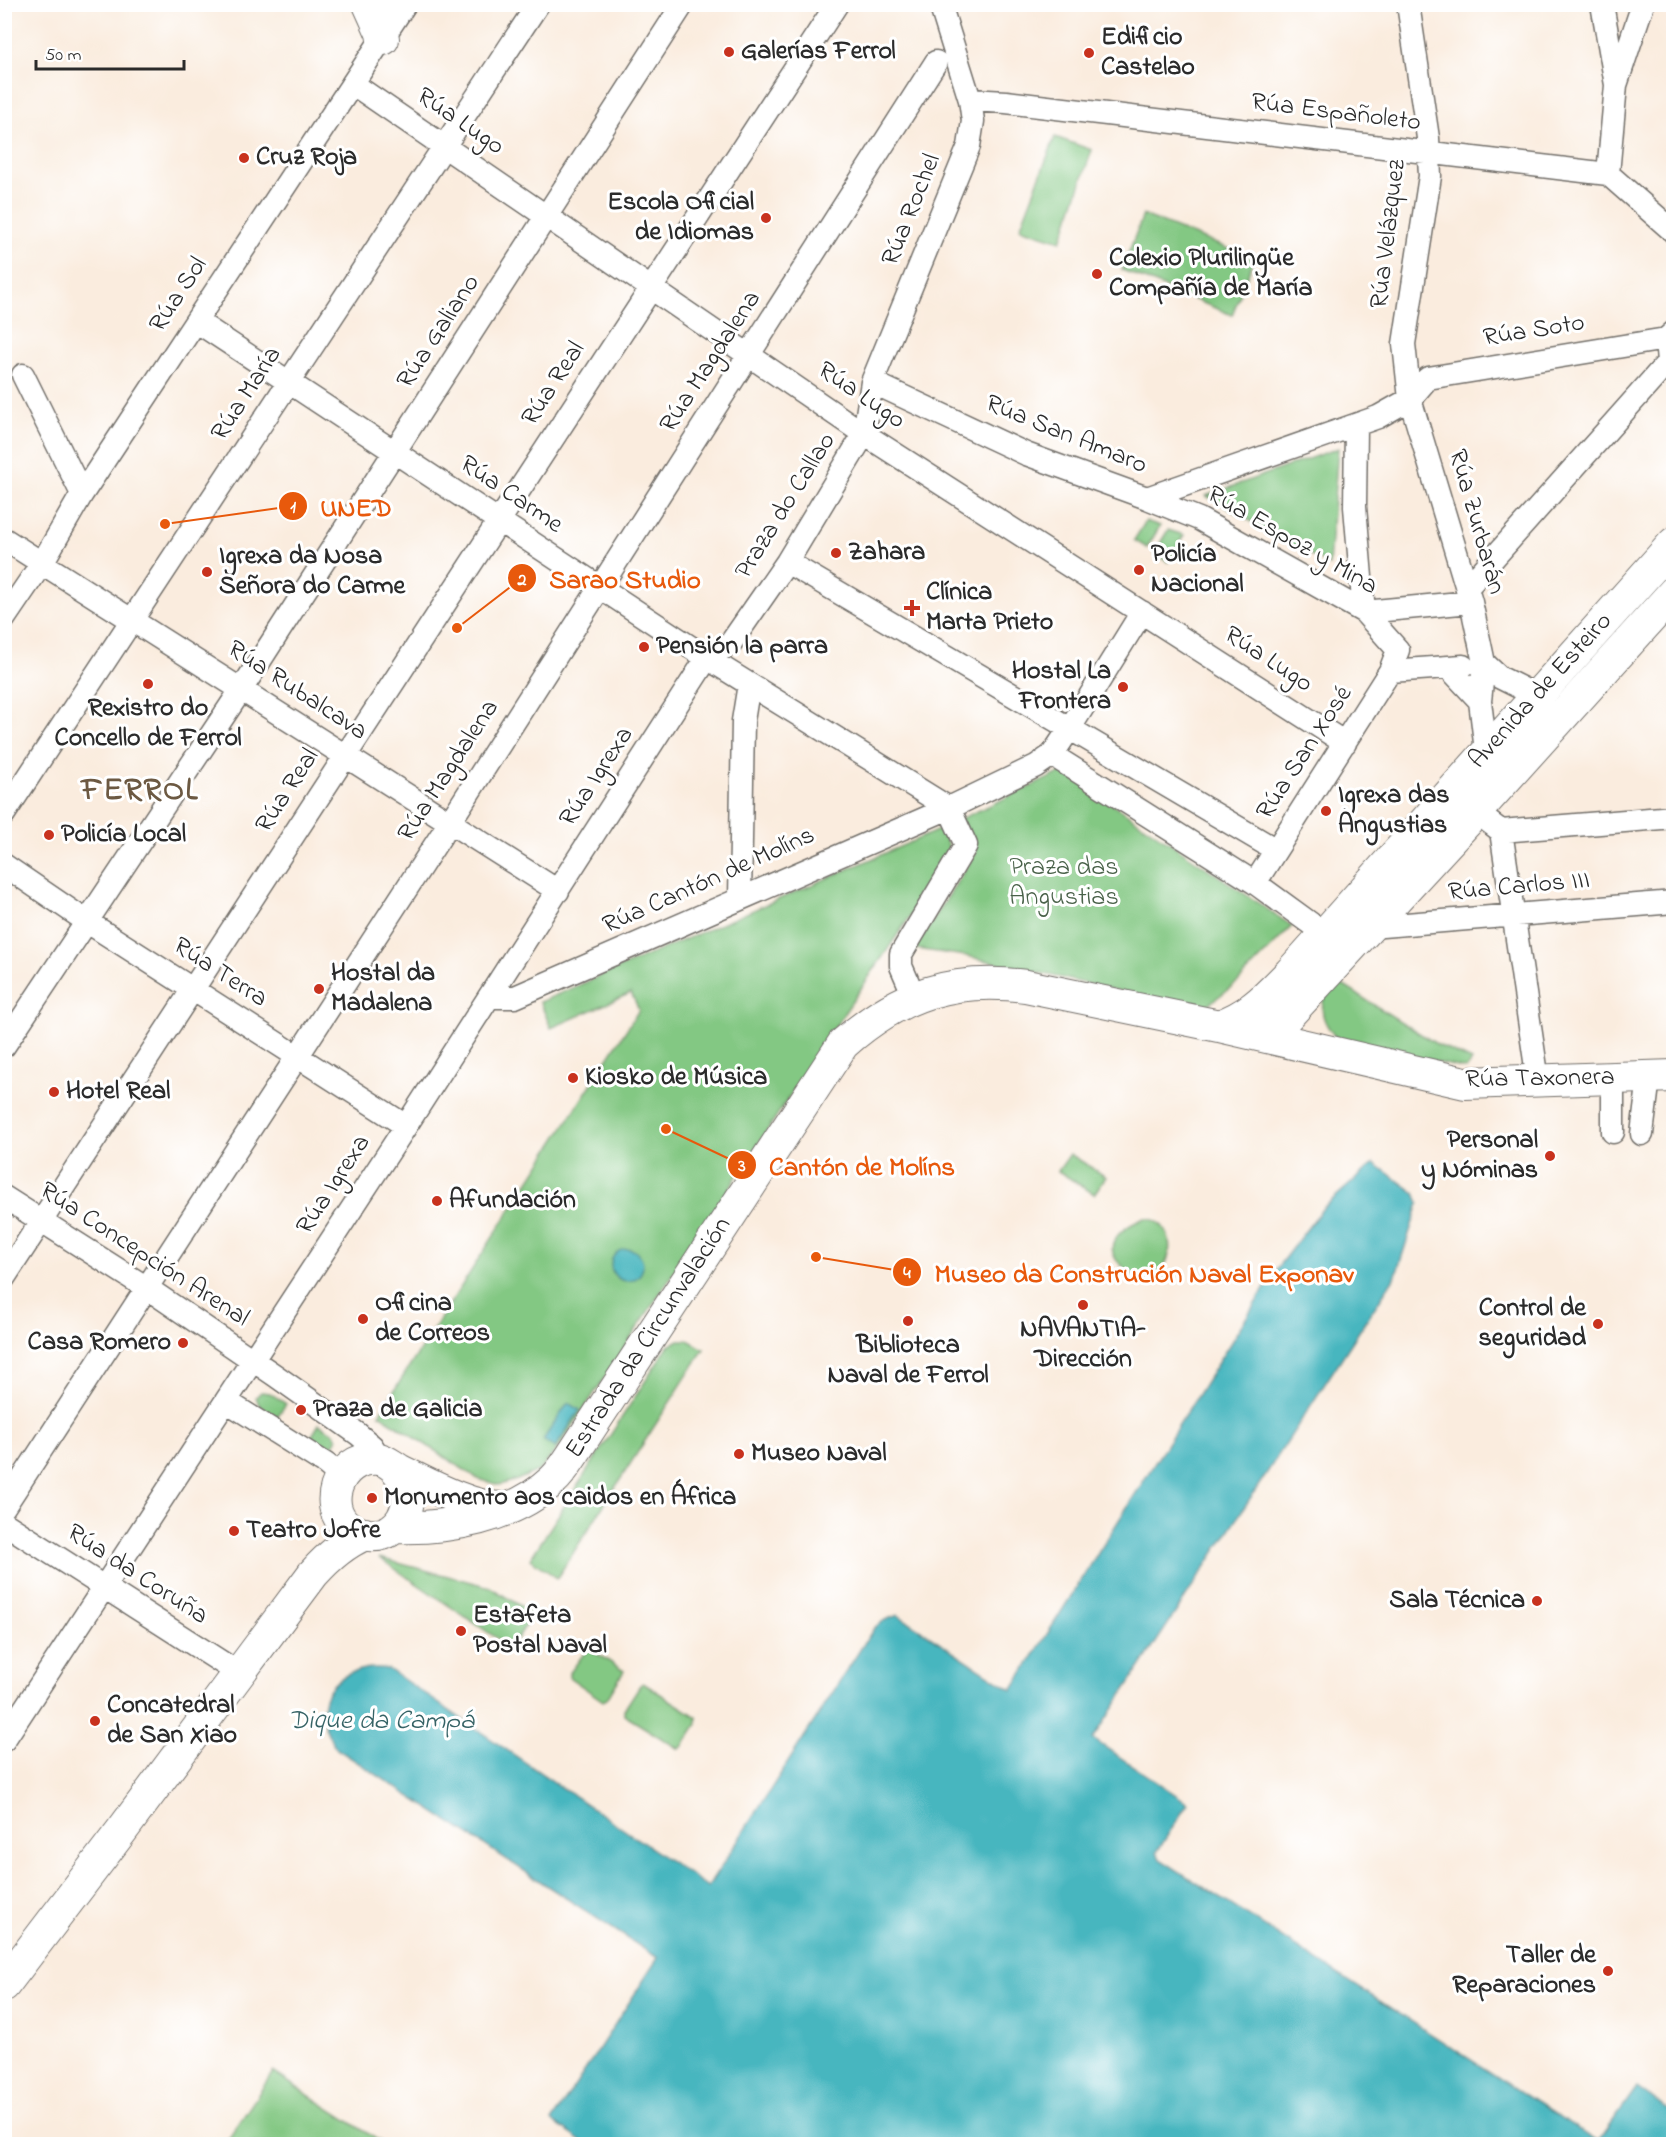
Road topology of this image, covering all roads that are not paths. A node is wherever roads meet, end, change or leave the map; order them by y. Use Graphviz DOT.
graph roads {
  1 [pos="369,4"];
  2 [pos="405,4"];
  3 [pos="538,4"];
  4 [pos="683,4"];
  5 [pos="837,4"];
  6 [pos="940,4"];
  7 [pos="1408,4"];
  8 [pos="1602,4"];
  9 [pos="1642,4"];
  10 [pos="383,39"];
  11 [pos="936,62"];
  12 [pos="353,84"];
  13 [pos="1616,85"];
  14 [pos="970,99"];
  15 [pos="444,146"];
  16 [pos="1429,153"];
  17 [pos="1608,174"];
  18 [pos="548,216"];
  19 [pos="1674,232"];
  20 [pos="651,287"];
  21 [pos="196,321"];
  22 [pos="1670,336"];
  23 [pos="750,354"];
  24 [pos="23,375"];
  25 [pos="289,382"];
  26 [pos="872,382"];
  27 [pos="1410,399"];
  28 [pos="1356,426"];
  29 [pos="864,434"];
  30 [pos="395,452"];
  31 [pos="82,494"];
  32 [pos="1147,498"];
  33 [pos="499,521"];
  34 [pos="4,539"];
  35 [pos="1674,543"];
  36 [pos="787,562"];
  37 [pos="42,563"];
  38 [pos="600,588"];
  39 [pos="1674,592"];
  40 [pos="1469,595"];
  41 [pos="1142,612"];
  42 [pos="1364,612"];
  43 [pos="4,619"];
  44 [pos="133,619"];
  45 [pos="1398,650"];
  46 [pos="706,658"];
  47 [pos="1484,663"];
  48 [pos="1449,668"];
  49 [pos="1390,671"];
  50 [pos="749,684"];
  51 [pos="241,690"];
  52 [pos="1537,696"];
  53 [pos="1480,701"];
  54 [pos="1070,728"];
  55 [pos="1345,743"];
  56 [pos="1486,751"];
  57 [pos="1052,755"];
  58 [pos="345,756"];
  59 [pos="949,808"];
  60 [pos="1476,813"];
  61 [pos="1670,813"];
  62 [pos="4,814"];
  63 [pos="450,822"];
  64 [pos="1501,831"];
  65 [pos="1276,850"];
  66 [pos="4,865"];
  67 [pos="1255,883"];
  68 [pos="558,891"];
  69 [pos="740,899"];
  70 [pos="1674,902"];
  71 [pos="1514,916"];
  72 [pos="86,921"];
  73 [pos="1370,927"];
  74 [pos="1325,934"];
  75 [pos="1302,980"];
  76 [pos="194,990"];
  77 [pos="914,996"];
  78 [pos="489,998"];
  79 [pos="1219,1026"];
  80 [pos="1268,1037"];
  81 [pos="4,1046"];
  82 [pos="1334,1052"];
  83 [pos="298,1056"];
  84 [pos="1661,1077"];
  85 [pos="1613,1078"];
  86 [pos="1538,1081"];
  87 [pos="406,1126"];
  88 [pos="1613,1132"];
  89 [pos="1642,1134"];
  90 [pos="4,1197"];
  91 [pos="42,1221"];
  92 [pos="4,1278"];
  93 [pos="147,1288"];
  94 [pos="252,1360"];
  95 [pos="226,1401"];
  96 [pos="388,1464"];
  97 [pos="337,1494"];
  98 [pos="4,1507"];
  99 [pos="510,1507"];
  100 [pos="4,1523"];
  101 [pos="380,1531"];
  102 [pos="313,1574"];
  103 [pos="105,1587"];
  104 [pos="240,1674"];
  105 [pos="4,1740"];
  106 [pos="4,1985"];
  1 -- 10 [label="main road"];
  2 -- 10 [label="street, Rúa Sol"];
  3 -- 15 [label="street, Rúa María"];
  4 -- 18 [label="street, Rúa Galiano"];
  5 -- 20 [label="street, Rúa Real"];
  6 -- 14 [label="street, Rúa Rochel"];
  7 -- 16 [label="street, Rúa Velázquez"];
  8 -- 13 [label="street"];
  9 -- 13 [label="street"];
  10 -- 12 [label="street, Rúa Sol"];
  11 -- 23 [label="street, Rúa Magdalena"];
  12 -- 15 [label="street, Rúa Lugo"];
  12 -- 21 [label="street, Rúa Sol"];
  13 -- 17 [label="street"];
  14 -- 16 [label="street, Rúa Españoleto"];
  14 -- 26 [label="street, Rúa Rochel"];
  15 -- 18 [label="street, Rúa Lugo"];
  15 -- 25 [label="street, Rúa María"];
  16 -- 17 [label="street, Rúa Españoleto"];
  16 -- 27 [label="street, Rúa Velázquez"];
  17 -- 19 [label="street"];
  18 -- 20 [label="street, Rúa Lugo"];
  18 -- 30 [label="street, Rúa Galiano"];
  20 -- 23 [label="street, Rúa Lugo"];
  20 -- 33 [label="street, Rúa Real"];
  21 -- 25 [label="street, Rúa Carme"];
  21 -- 31 [label="street, Rúa Sol"];
  22 -- 27 [label="street, Rúa Soto"];
  22 -- 40 [label="street"];
  23 -- 29 [label="street, Rúa Lugo"];
  23 -- 38 [label="street, Rúa Magdalena"];
  24 -- 31 [label="street"];
  25 -- 30 [label="street, Rúa Carme"];
  25 -- 44 [label="street, Rúa María"];
  26 -- 29 [label="street, Rúa Rochel"];
  26 -- 32 [label="street, Rúa San Amaro"];
  27 -- 28 [label="street, Rúa San Amaro"];
  27 -- 40 [label="street, Rúa Zurbarán"];
  28 -- 32 [label="street, Rúa San Amaro"];
  28 -- 42 [label="street"];
  29 -- 36 [label="street, Praza do Callao"];
  29 -- 41 [label="street, Rúa Lugo"];
  30 -- 33 [label="street, Rúa Carme"];
  30 -- 51 [label="street, Rúa Galiano"];
  31 -- 37 [label="street, Rúa Sol"];
  32 -- 42 [label="street, Rúa Espoz y Mina"];
  33 -- 38 [label="street, Rúa Carme"];
  33 -- 58 [label="street, Rúa Real"];
  34 -- 37 [label="street, Rúa Rubalcava"];
  35 -- 52 [label="main road, Avenida de Esteiro"];
  36 -- 46 [label="street, Praza do Callao"];
  36 -- 54 [label="street"];
  37 -- 43 [label="street, Rúa Sol"];
  37 -- 44 [label="street, Rúa Rubalcava"];
  38 -- 46 [label="street, Rúa Carme"];
  38 -- 63 [label="street, Rúa Magdalena"];
  39 -- 60 [label="main road, Avenida de Esteiro"];
  40 -- 42 [label="street"];
  40 -- 47 [label="street, Rúa Zurbarán"];
  41 -- 54 [label="street"];
  41 -- 55 [label="street, Rúa Lugo"];
  42 -- 45 [label="street, Rúa Espoz y Mina"];
  44 -- 51 [label="street, Rúa Rubalcava"];
  44 -- 62 [label="street, Rúa María"];
  45 -- 49 [label="street, Rúa San Xosé"];
  46 -- 50 [label="street, Rúa Carme"];
  46 -- 68 [label="street, Rúa Igrexa"];
  47 -- 48 [label="street"];
  47 -- 52 [label="street"];
  47 -- 53 [label="street, Rúa Zurbarán"];
  48 -- 49 [label="street"];
  48 -- 53 [label="street"];
  49 -- 55 [label="street, Rúa San Xosé"];
  50 -- 59 [label="street, Rúa Carme"];
  50 -- 69 [label="street"];
  51 -- 58 [label="street, Rúa Rubalcava"];
  51 -- 72 [label="street, Rúa Galiano"];
  52 -- 56 [label="main road, Avenida de Esteiro"];
  53 -- 56 [label="street, Rúa Zurbarán"];
  54 -- 57 [label="street"];
  54 -- 65 [label="street"];
  55 -- 65 [label="street, Rúa San Xosé"];
  56 -- 74 [label="main road, Avenida de Esteiro"];
  57 -- 59 [label="street"];
  57 -- 67 [label="street"];
  58 -- 63 [label="street, Rúa Rubalcava"];
  58 -- 76 [label="street, Rúa Real"];
  59 -- 69 [label="street, Rúa Cantón de Molíns"];
  59 -- 77 [label="street"];
  60 -- 64 [label="street"];
  60 -- 73 [label="main road, Avenida de Esteiro"];
  61 -- 64 [label="street"];
  63 -- 68 [label="street, Rúa Rubalcava"];
  63 -- 83 [label="street, Rúa Magdalena"];
  64 -- 71 [label="street"];
  65 -- 67 [label="street, Rúa San Xosé"];
  66 -- 72 [label="street, Rúa Terra"];
  67 -- 74 [label="street"];
  68 -- 78 [label="street, Rúa Igrexa"];
  69 -- 78 [label="street, Rúa Cantón de Molíns"];
  70 -- 71 [label="street, Rúa Carlos III"];
  71 -- 73 [label="street, Rúa Carlos III"];
  71 -- 86 [label="street"];
  72 -- 76 [label="street, Rúa Terra"];
  72 -- 81 [label="street, Rúa Galiano"];
  73 -- 75 [label="main road, Avenida de Esteiro"];
  74 -- 75 [label="main road, Avenida de Esteiro"];
  75 -- 79 [label="main road"];
  75 -- 80 [label="main road"];
  75 -- 82 [label="main road"];
  76 -- 83 [label="street, Rúa Terra"];
  76 -- 91 [label="street, Rúa Real"];
  77 -- 79 [label="main road, Estrada da Circunvalación"];
  77 -- 99 [label="main road, Estrada da Circunvalación"];
  78 -- 87 [label="street, Rúa Igrexa"];
  79 -- 80 [label="main road, Estrada da Circunvalación"];
  80 -- 82 [label="main road, Rúa Taxonera"];
  82 -- 86 [label="main road, Rúa Taxonera"];
  83 -- 87 [label="street, Rúa Terra"];
  83 -- 93 [label="street, Rúa Magdalena"];
  84 -- 85 [label="main road, Rúa Taxonera"];
  84 -- 89 [label="street"];
  85 -- 86 [label="main road, Rúa Taxonera"];
  85 -- 88 [label="street"];
  87 -- 94 [label="street, Rúa Igrexa"];
  90 -- 91 [label="street, Rúa Concepción Arenal"];
  91 -- 92 [label="street, Rúa Real"];
  91 -- 93 [label="street, Rúa Concepción Arenal"];
  93 -- 94 [label="street, Rúa Concepción Arenal"];
  93 -- 98 [label="street, Rúa Magdalena"];
  94 -- 95 [label="street, Rúa Igrexa"];
  94 -- 96 [label="street"];
  95 -- 97 [label="street"];
  95 -- 103 [label="street, Rúa Igrexa"];
  96 -- 97 [label="main road"];
  96 -- 99 [label="main road"];
  96 -- 101 [label="main road"];
  97 -- 101 [label="main road"];
  97 -- 102 [label="main road"];
  99 -- 101 [label="main road, Estrada da Circunvalación"];
  100 -- 103 [label="street, Rúa da Coruña"];
  101 -- 102 [label="main road"];
  102 -- 104 [label="main road"];
  103 -- 104 [label="street, Rúa da Coruña"];
  103 -- 105 [label="street, Rúa Igrexa"];
  104 -- 106 [label="main road"];
}
